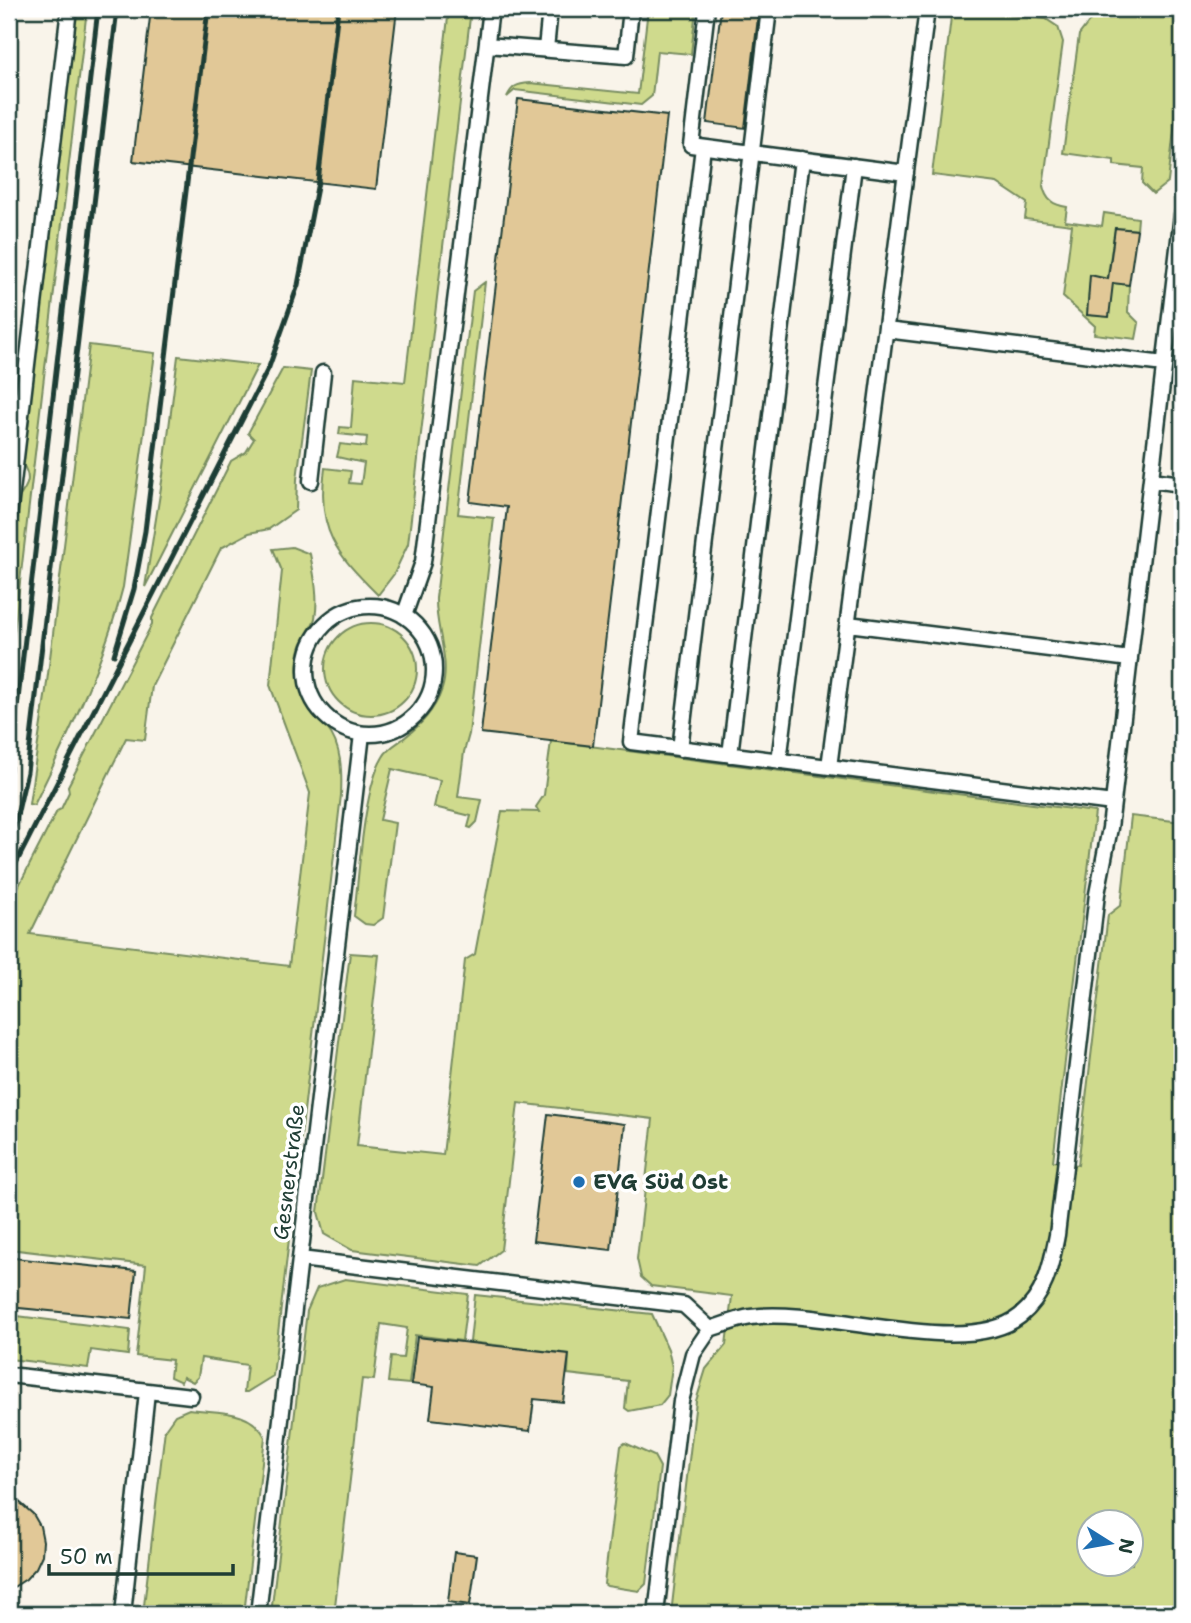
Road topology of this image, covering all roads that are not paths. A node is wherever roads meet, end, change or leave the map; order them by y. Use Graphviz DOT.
graph roads {
  1 [pos="69,9"];
  2 [pos="491,9"];
  3 [pos="550,9"];
  4 [pos="631,9"];
  5 [pos="707,9"];
  6 [pos="769,9"];
  7 [pos="928,9"];
  8 [pos="487,45"];
  9 [pos="546,49"];
  10 [pos="697,146"];
  11 [pos="751,153"];
  12 [pos="802,159"];
  13 [pos="854,166"];
  14 [pos="906,173"];
  15 [pos="1182,214"];
  16 [pos="886,330"];
  17 [pos="1164,364"];
  18 [pos="323,373"];
  19 [pos="1151,480"];
  20 [pos="311,481"];
  21 [pos="1182,484"];
  22 [pos="9,517"];
  23 [pos="404,615"];
  24 [pos="848,624"];
  25 [pos="1130,659"];
  26 [pos="362,734"];
  27 [pos="680,748"];
  28 [pos="730,755"];
  29 [pos="779,761"];
  30 [pos="829,767"];
  31 [pos="1113,803"];
  32 [pos="300,1259"];
  33 [pos="710,1329"];
  34 [pos="9,1375"];
  35 [pos="147,1392"];
  36 [pos="191,1396"];
  37 [pos="123,1614"];
  38 [pos="258,1614"];
  39 [pos="656,1614"];
  1 -- 22 [label="lane"];
  2 -- 8 [label="lane"];
  3 -- 9 [label="lane"];
  4 -- 9 [label="lane"];
  5 -- 10 [label="lane"];
  6 -- 11 [label="lane"];
  7 -- 14 [label="lane"];
  8 -- 9 [label="lane"];
  8 -- 23 [label="lane"];
  10 -- 11 [label="lane"];
  10 -- 27 [label="lane"];
  11 -- 12 [label="lane"];
  11 -- 27 [label="lane"];
  12 -- 13 [label="lane"];
  12 -- 28 [label="lane"];
  13 -- 14 [label="lane"];
  13 -- 29 [label="lane"];
  14 -- 16 [label="lane"];
  15 -- 17 [label="lane"];
  16 -- 17 [label="lane"];
  16 -- 24 [label="lane"];
  17 -- 19 [label="lane"];
  18 -- 20 [label="lane"];
  19 -- 21 [label="lane"];
  19 -- 25 [label="lane"];
  23 -- 26 [label="lane"];
  23 -- 26 [label="lane"];
  24 -- 25 [label="lane"];
  24 -- 30 [label="lane"];
  25 -- 31 [label="lane"];
  26 -- 32 [label="lane, Gesnerstraße"];
  27 -- 28 [label="lane"];
  28 -- 29 [label="lane"];
  29 -- 30 [label="lane"];
  30 -- 31 [label="lane"];
  31 -- 33 [label="lane"];
  32 -- 33 [label="lane"];
  32 -- 38 [label="lane, Gesnerstraße"];
  33 -- 39 [label="lane"];
  34 -- 35 [label="lane"];
  35 -- 36 [label="lane"];
  35 -- 37 [label="lane"];
}
